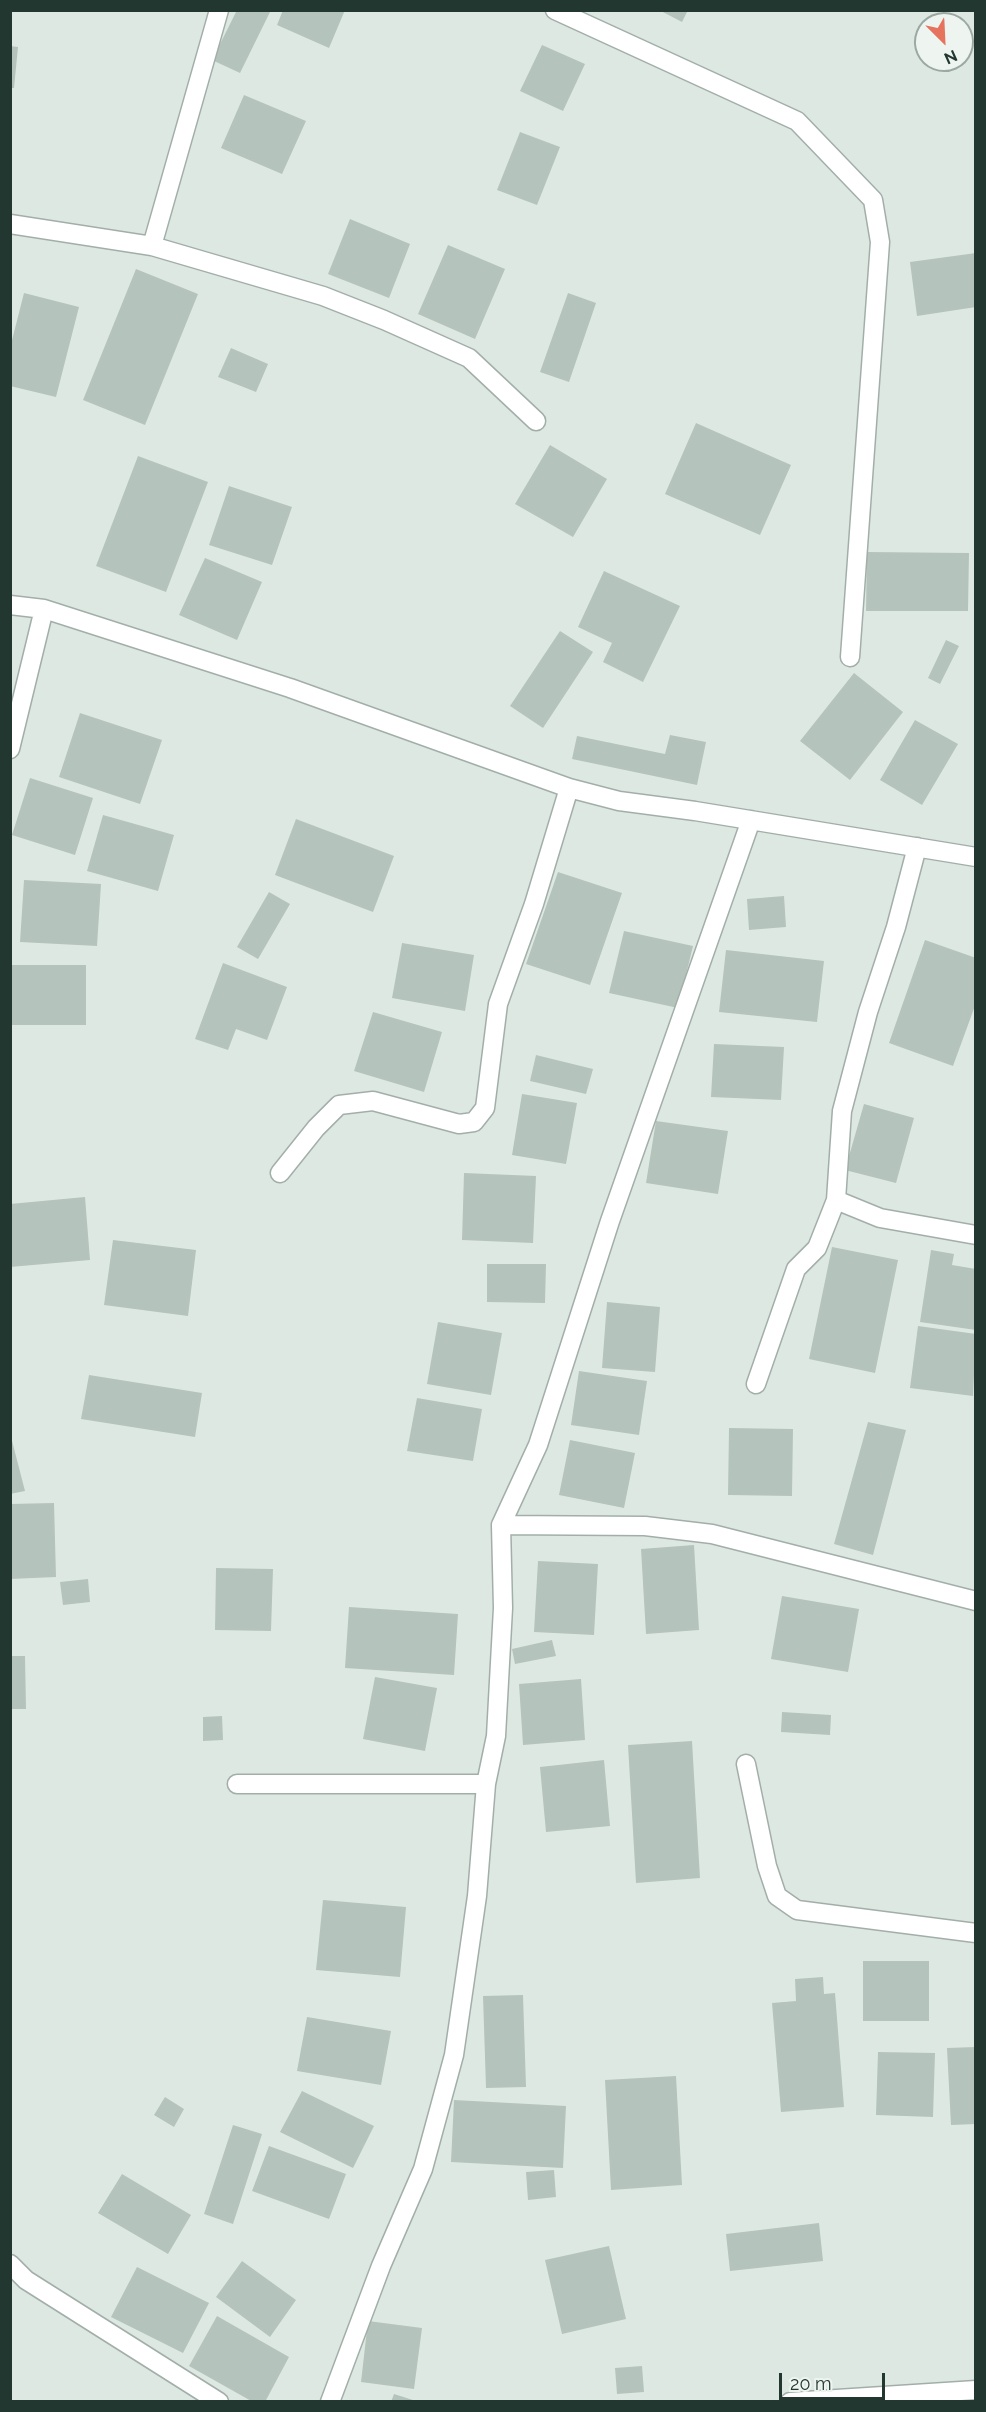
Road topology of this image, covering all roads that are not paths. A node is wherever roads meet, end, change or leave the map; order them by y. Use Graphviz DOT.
graph roads {
  1 [pos="219,10"];
  2 [pos="555,10"];
  3 [pos="10,224"];
  4 [pos="152,246"];
  5 [pos="536,421"];
  6 [pos="10,605"];
  7 [pos="44,609"];
  8 [pos="850,657"];
  9 [pos="10,749"];
  10 [pos="569,788"];
  11 [pos="752,820"];
  12 [pos="917,847"];
  13 [pos="975,857"];
  14 [pos="280,1173"];
  15 [pos="836,1200"];
  16 [pos="975,1235"];
  17 [pos="756,1384"];
  18 [pos="501,1525"];
  19 [pos="975,1601"];
  20 [pos="746,1764"];
  21 [pos="237,1784"];
  22 [pos="486,1784"];
  23 [pos="975,1934"];
  24 [pos="10,2264"];
  25 [pos="975,2390"];
  26 [pos="219,2402"];
  27 [pos="330,2402"];
  28 [pos="790,2402"];
  1 -- 4 [label="street"];
  2 -- 8 [label="street"];
  3 -- 4 [label="street"];
  4 -- 5 [label="street"];
  6 -- 7 [label="street"];
  7 -- 9 [label="street"];
  7 -- 10 [label="street"];
  10 -- 11 [label="street"];
  10 -- 14 [label="street"];
  11 -- 12 [label="street"];
  11 -- 18 [label="street"];
  12 -- 13 [label="street"];
  12 -- 15 [label="street"];
  15 -- 16 [label="street"];
  15 -- 17 [label="street"];
  18 -- 19 [label="street"];
  18 -- 22 [label="street"];
  20 -- 23 [label="street"];
  21 -- 22 [label="street"];
  22 -- 27 [label="street"];
  24 -- 26 [label="street"];
  25 -- 28 [label="street"];
}
